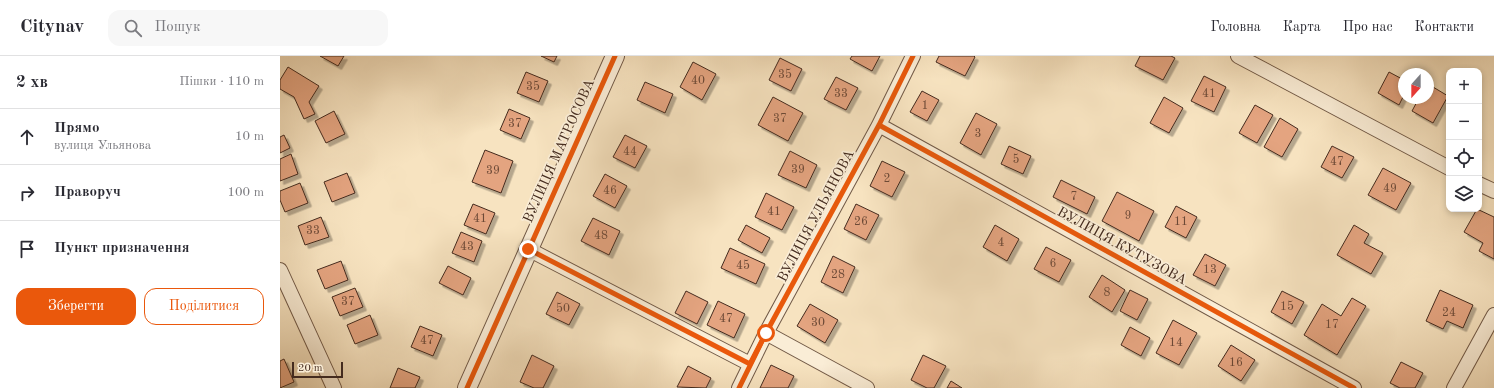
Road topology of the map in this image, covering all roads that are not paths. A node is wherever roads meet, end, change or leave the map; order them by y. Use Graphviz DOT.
graph roads {
  1 [pos="615,56"];
  2 [pos="913,56"];
  3 [pos="1238,56"];
  4 [pos="879,125"];
  5 [pos="1446,166"];
  6 [pos="1482,186"];
  7 [pos="1494,192"];
  8 [pos="528,249"];
  9 [pos="280,270"];
  10 [pos="1494,315"];
  11 [pos="766,333"];
  12 [pos="750,364"];
  13 [pos="334,388"];
  14 [pos="467,388"];
  15 [pos="739,388"];
  16 [pos="867,388"];
  17 [pos="1354,388"];
  18 [pos="1454,388"];
  1 -- 8 [label="street, ВУЛИЦЯ МАТРОСОВА"];
  2 -- 4 [label="street, ВУЛИЦЯ УЛЬЯНОВА"];
  3 -- 5 [label="street"];
  4 -- 11 [label="street, ВУЛИЦЯ УЛЬЯНОВА"];
  4 -- 17 [label="street, ВУЛИЦЯ КУТУЗОВА"];
  6 -- 7 [label="street"];
  8 -- 12 [label="street"];
  8 -- 14 [label="street, ВУЛИЦЯ МАТРОСОВА"];
  9 -- 13 [label="street"];
  10 -- 18 [label="street"];
  11 -- 12 [label="street, ВУЛИЦЯ УЛЬЯНОВА"];
  11 -- 16 [label="street"];
  12 -- 15 [label="street, ВУЛИЦЯ УЛЬЯНОВА"];
}
